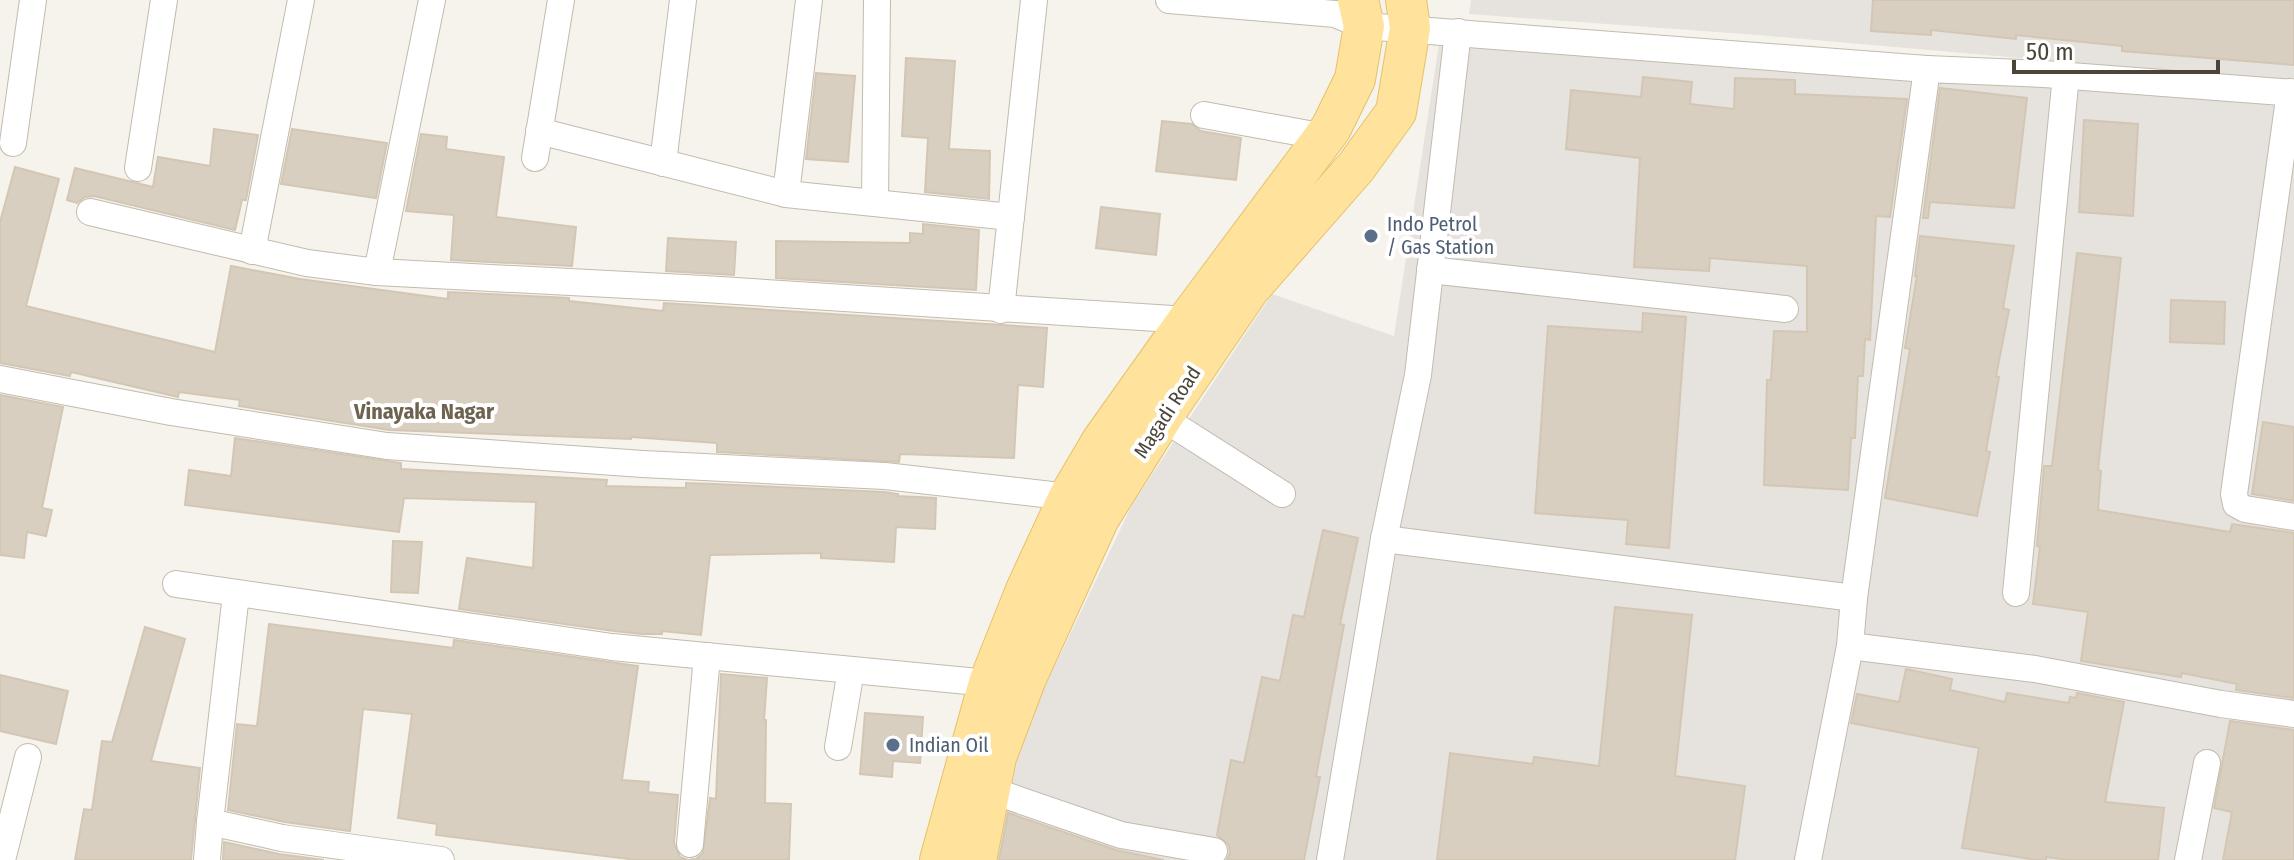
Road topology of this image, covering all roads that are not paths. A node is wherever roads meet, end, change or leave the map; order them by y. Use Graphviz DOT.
graph roads {
  1 [pos="33,0"];
  2 [pos="164,0"];
  3 [pos="301,0"];
  4 [pos="432,0"];
  5 [pos="561,0"];
  6 [pos="683,0"];
  7 [pos="809,0"];
  8 [pos="877,0"];
  9 [pos="1034,0"];
  10 [pos="1169,0"];
  11 [pos="1361,13"];
  12 [pos="1408,14"];
  13 [pos="1458,32"];
  14 [pos="1927,69"];
  15 [pos="2066,75"];
  16 [pos="2292,92"];
  17 [pos="1204,115"];
  18 [pos="539,131"];
  19 [pos="1325,137"];
  20 [pos="13,143"];
  21 [pos="535,158"];
  22 [pos="663,163"];
  23 [pos="138,168"];
  24 [pos="786,194"];
  25 [pos="875,202"];
  26 [pos="90,212"];
  27 [pos="1011,217"];
  28 [pos="252,251"];
  29 [pos="1430,270"];
  30 [pos="377,272"];
  31 [pos="1785,309"];
  32 [pos="1001,310"];
  33 [pos="1188,320"];
  34 [pos="0,379"];
  35 [pos="1161,417"];
  36 [pos="1282,494"];
  37 [pos="1069,497"];
  38 [pos="2294,517"];
  39 [pos="1384,539"];
  40 [pos="176,584"];
  41 [pos="2016,593"];
  42 [pos="236,594"];
  43 [pos="1854,598"];
  44 [pos="1850,646"];
  45 [pos="707,656"];
  46 [pos="851,670"];
  47 [pos="989,683"];
  48 [pos="2294,714"];
  49 [pos="838,747"];
  50 [pos="28,757"];
  51 [pos="2207,763"];
  52 [pos="990,790"];
  53 [pos="210,822"];
  54 [pos="690,844"];
  55 [pos="1214,851"];
  56 [pos="2,860"];
  57 [pos="207,860"];
  58 [pos="441,860"];
  59 [pos="940,860"];
  60 [pos="976,860"];
  61 [pos="1330,860"];
  62 [pos="1808,860"];
  63 [pos="2188,860"];
  1 -- 20 [label="street"];
  2 -- 23 [label="street"];
  3 -- 28 [label="street"];
  4 -- 30 [label="street"];
  5 -- 18 [label="street"];
  6 -- 22 [label="street"];
  7 -- 24 [label="street"];
  8 -- 25 [label="street"];
  9 -- 27 [label="street"];
  10 -- 11 [label="street"];
  11 -- 12 [label="street"];
  11 -- 19 [label="main road, Magadi Road"];
  12 -- 13 [label="street"];
  12 -- 35 [label="main road, Magadi Road"];
  13 -- 14 [label="street"];
  13 -- 29 [label="street"];
  14 -- 15 [label="street"];
  14 -- 43 [label="street"];
  15 -- 16 [label="street"];
  15 -- 41 [label="street"];
  16 -- 38 [label="street"];
  17 -- 19 [label="street"];
  18 -- 21 [label="street"];
  18 -- 22 [label="street"];
  19 -- 33 [label="main road, Magadi Road"];
  22 -- 24 [label="street"];
  24 -- 25 [label="street"];
  25 -- 27 [label="street"];
  26 -- 28 [label="street"];
  27 -- 32 [label="street"];
  28 -- 30 [label="street"];
  29 -- 31 [label="street"];
  29 -- 39 [label="street"];
  30 -- 32 [label="street"];
  32 -- 33 [label="street"];
  33 -- 37 [label="main road, Magadi Road"];
  34 -- 37 [label="street"];
  35 -- 36 [label="street"];
  35 -- 52 [label="main road, Magadi Road"];
  37 -- 47 [label="main road, Magadi Road"];
  39 -- 43 [label="street"];
  39 -- 61 [label="street"];
  40 -- 42 [label="street"];
  42 -- 45 [label="street"];
  42 -- 53 [label="street"];
  43 -- 44 [label="street"];
  44 -- 48 [label="street"];
  44 -- 62 [label="street"];
  45 -- 46 [label="street"];
  45 -- 54 [label="street"];
  46 -- 47 [label="street"];
  46 -- 49 [label="street"];
  47 -- 59 [label="main road, Magadi Road"];
  50 -- 56 [label="street"];
  51 -- 63 [label="street"];
  52 -- 55 [label="street"];
  52 -- 60 [label="main road, Magadi Road"];
  53 -- 57 [label="street"];
  53 -- 58 [label="street"];
}
